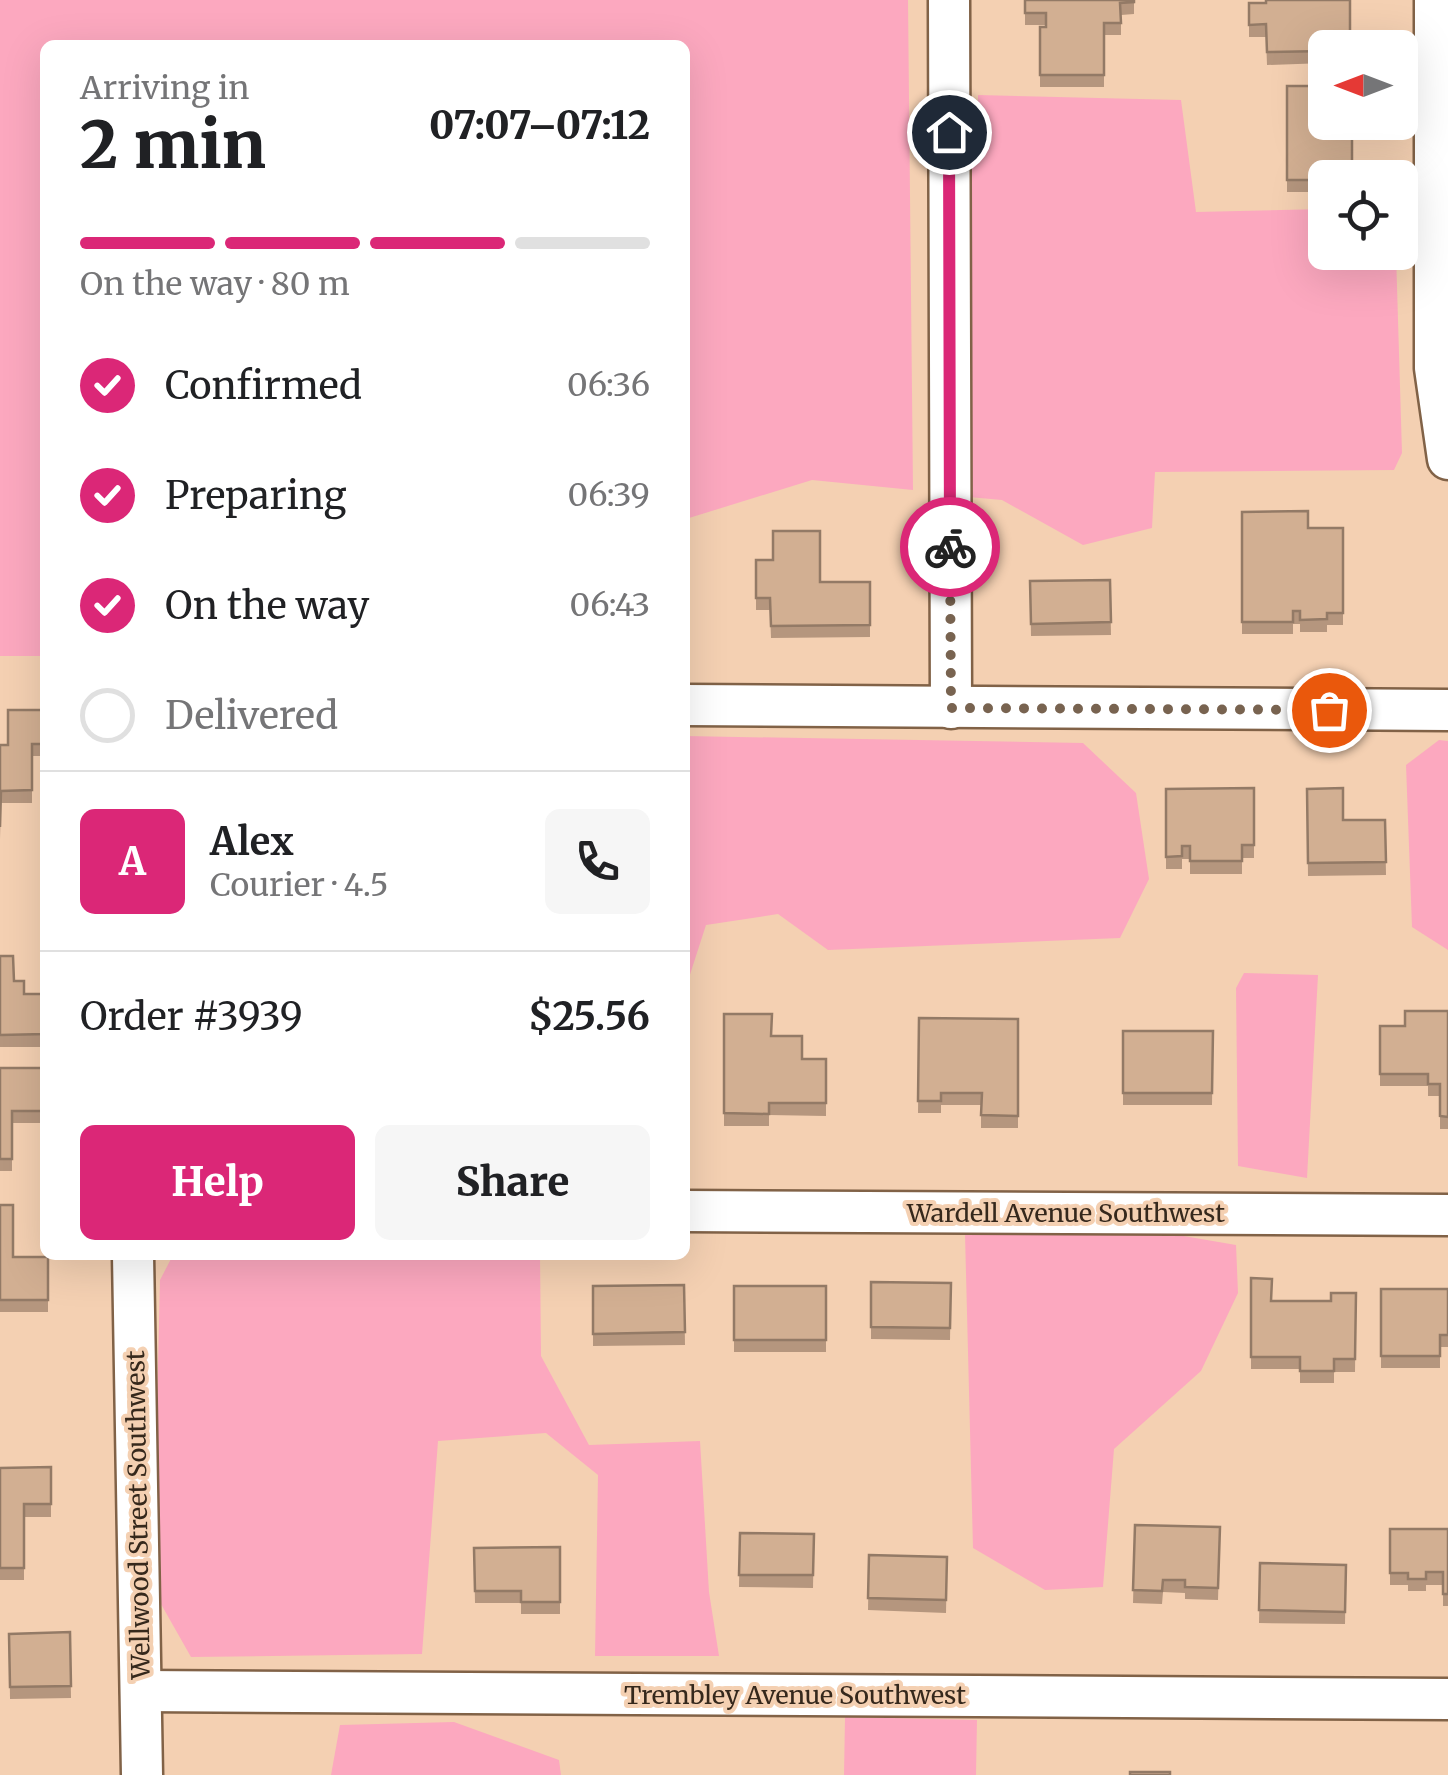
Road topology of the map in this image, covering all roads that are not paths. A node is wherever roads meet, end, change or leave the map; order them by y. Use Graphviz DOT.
graph roads {
  1 [pos="948,0"];
  2 [pos="1436,0"];
  3 [pos="1448,459"];
  4 [pos="690,705"];
  5 [pos="951,708"];
  6 [pos="1448,710"];
  7 [pos="690,1211"];
  8 [pos="1448,1215"];
  9 [pos="133,1260"];
  10 [pos="142,1691"];
  11 [pos="1448,1698"];
  12 [pos="142,1775"];
  1 -- 5 [label="street"];
  2 -- 3 [label="street"];
  4 -- 5 [label="street"];
  5 -- 6 [label="street"];
  7 -- 8 [label="street, Wardell Avenue Southwest"];
  9 -- 10 [label="street, Wellwood Street Southwest"];
  10 -- 11 [label="street, Trembley Avenue Southwest"];
  10 -- 12 [label="street, Wellwood Street Southwest"];
}
